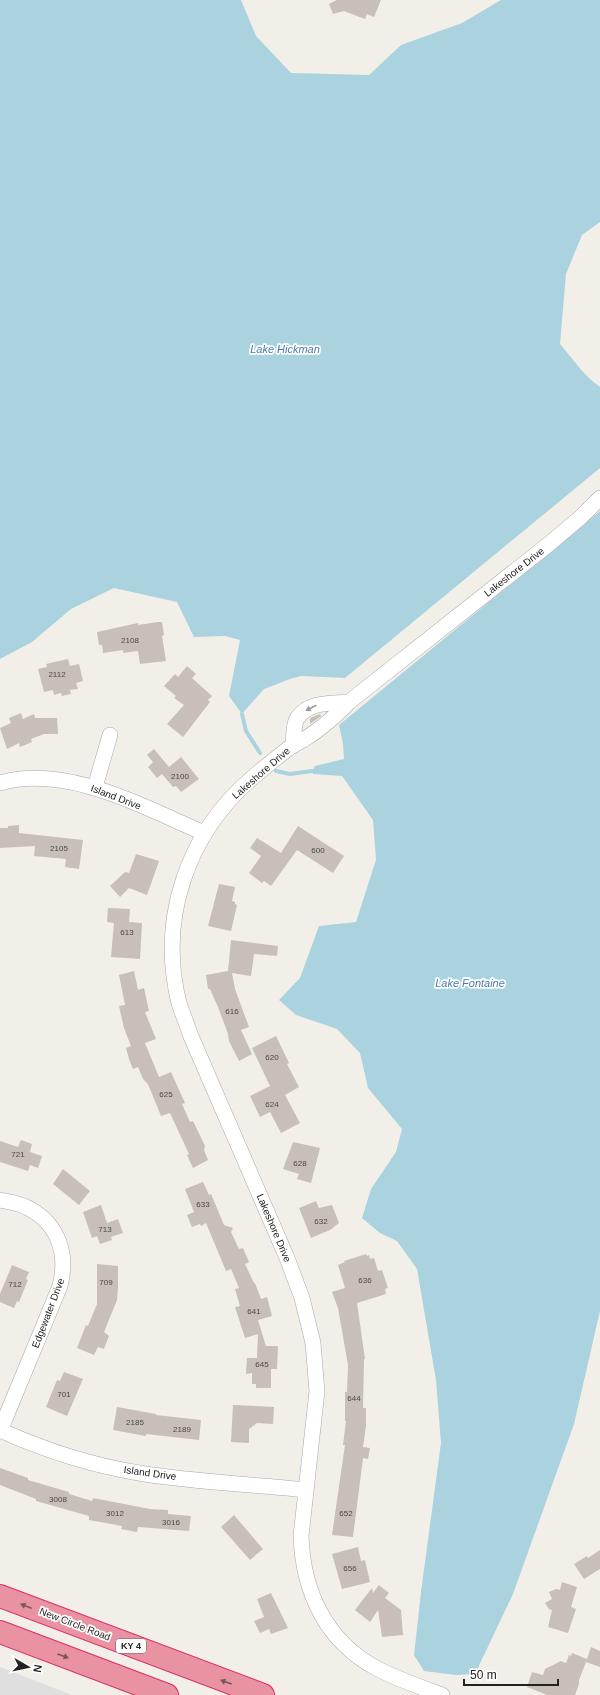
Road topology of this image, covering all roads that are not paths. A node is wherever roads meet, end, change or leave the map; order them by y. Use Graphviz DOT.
graph roads {
  1 [pos="600,498"];
  2 [pos="349,702"];
  3 [pos="110,735"];
  4 [pos="293,746"];
  5 [pos="0,784"];
  6 [pos="95,787"];
  7 [pos="204,833"];
  8 [pos="0,1200"];
  9 [pos="0,1431"];
  10 [pos="305,1490"];
  11 [pos="0,1596"];
  12 [pos="0,1632"];
  13 [pos="166,1695"];
  14 [pos="263,1695"];
  15 [pos="442,1695"];
  1 -- 2 [label="street, Lakeshore Drive"];
  2 -- 4 [label="street, Lakeshore Drive"];
  2 -- 4 [label="street, Lakeshore Drive, one-way"];
  3 -- 6 [label="street"];
  4 -- 7 [label="street, Lakeshore Drive"];
  5 -- 6 [label="street, Island Drive"];
  6 -- 7 [label="street, Island Drive"];
  7 -- 10 [label="street, Lakeshore Drive"];
  8 -- 9 [label="street, Edgewater Drive"];
  9 -- 10 [label="street, Island Drive"];
  10 -- 15 [label="street, Lakeshore Drive"];
  14 -- 11 [label="highway, New Circle Road / KY 4, one-way"];
  12 -- 13 [label="highway, one-way"];
}
